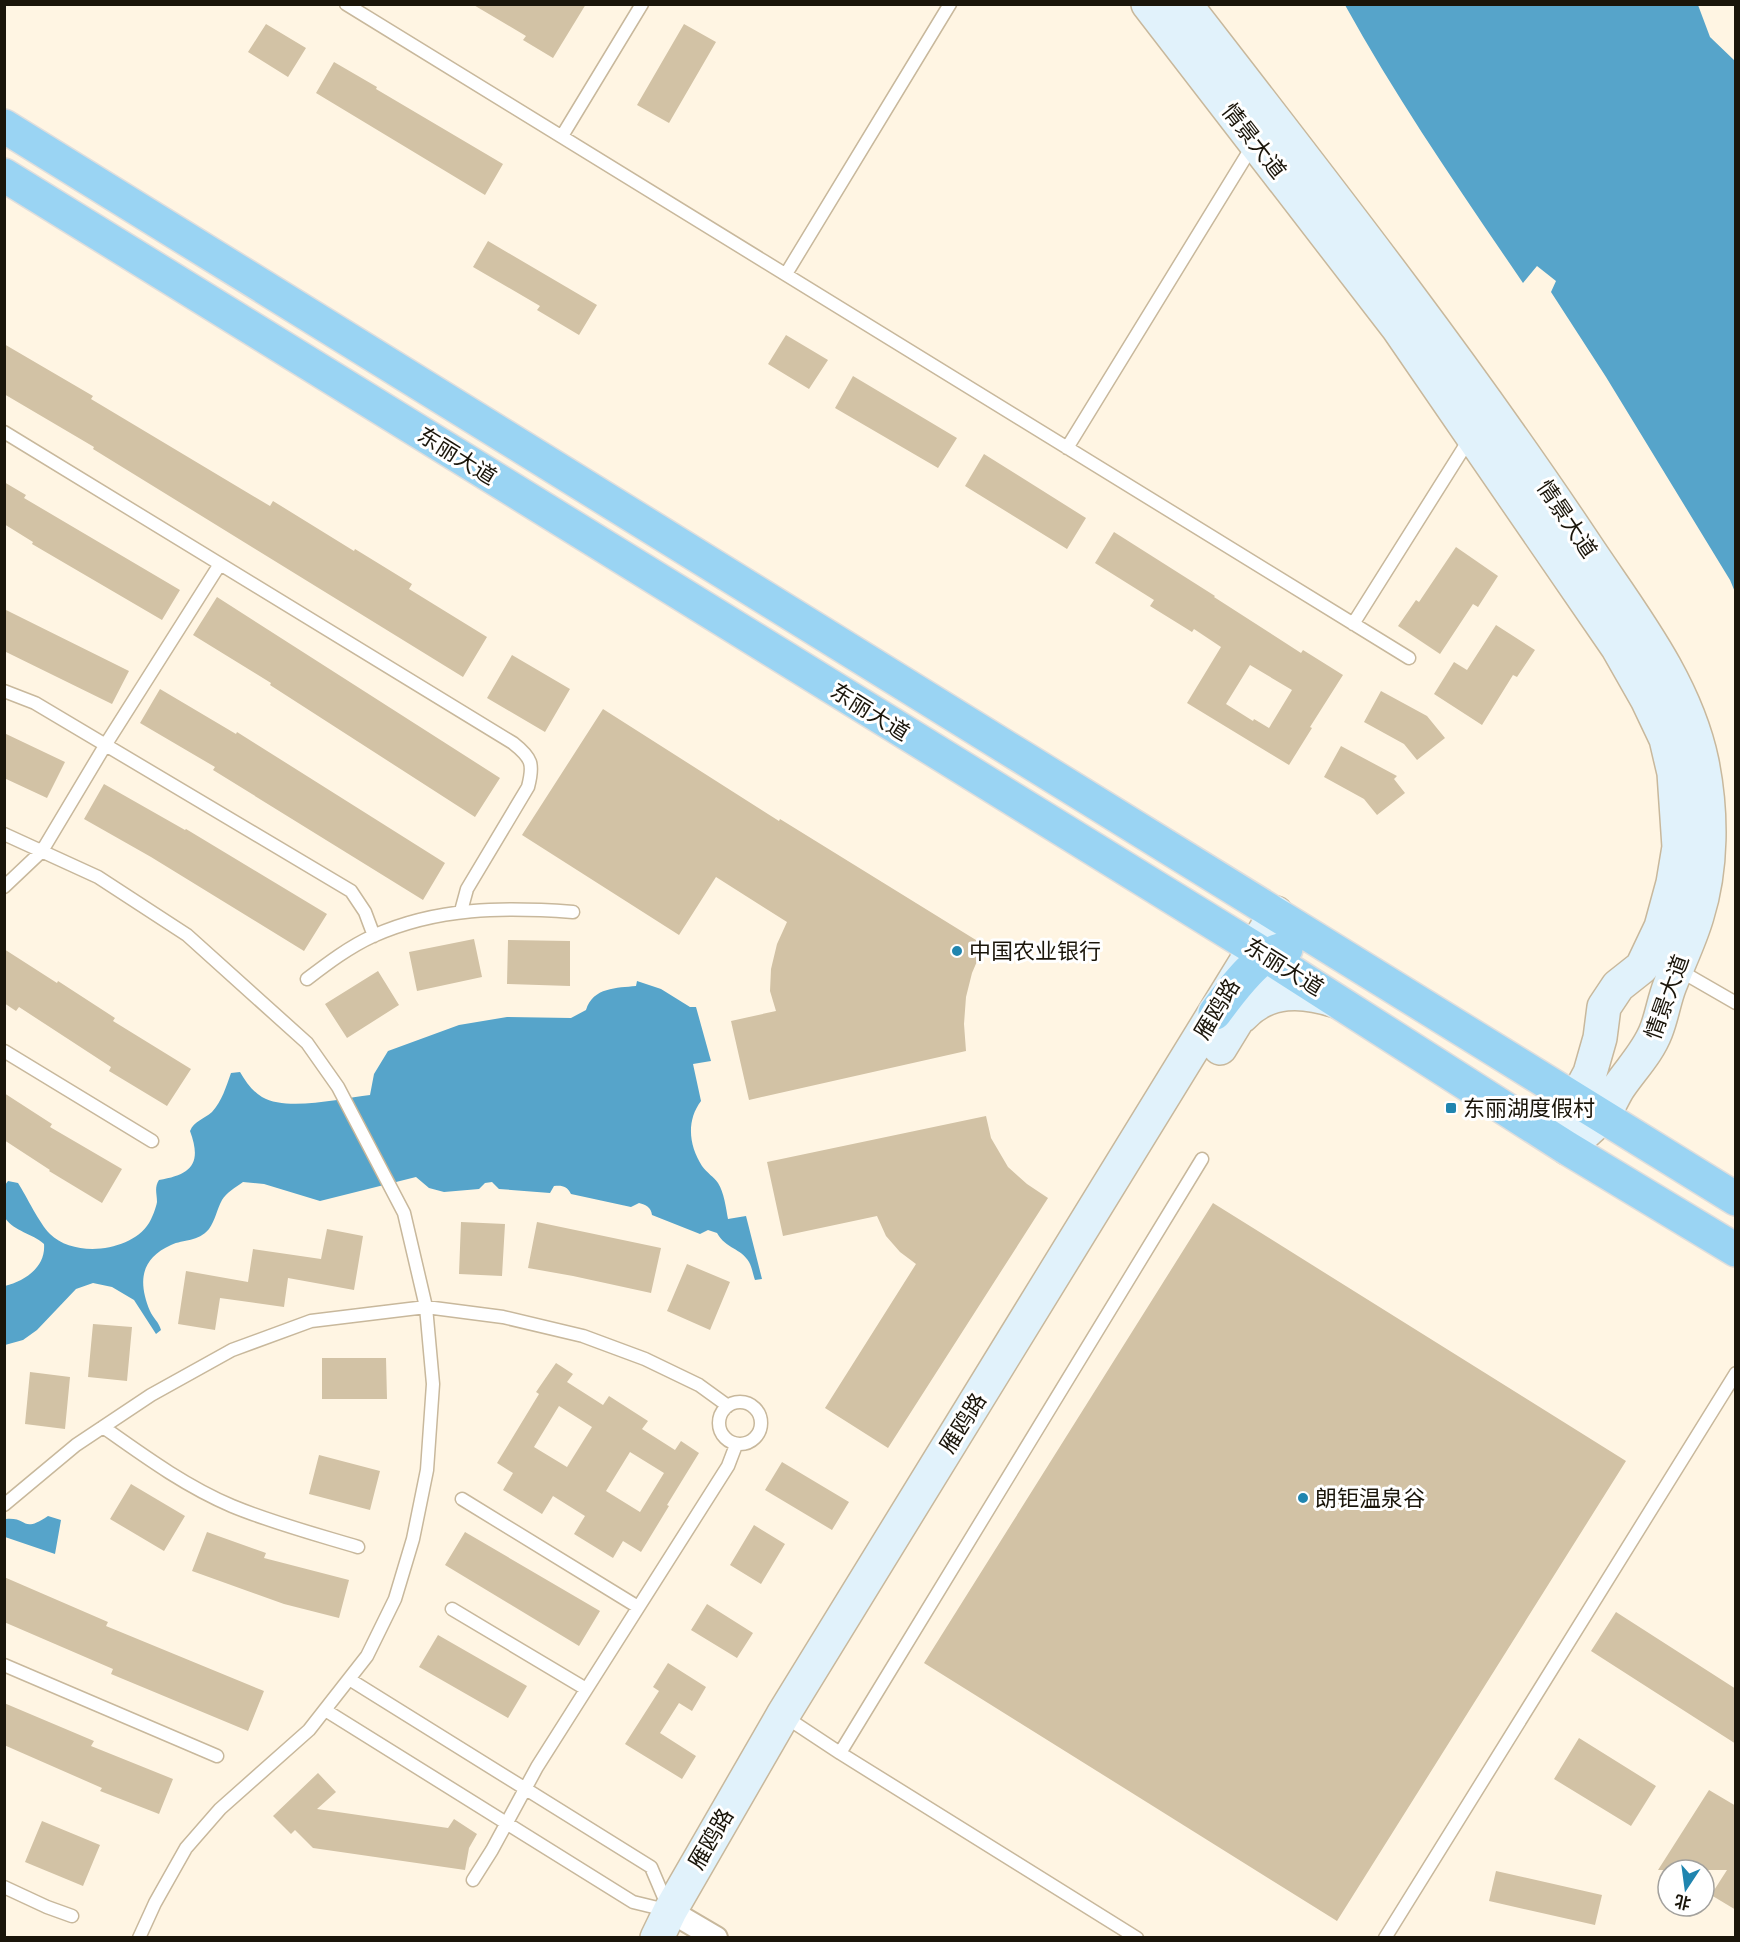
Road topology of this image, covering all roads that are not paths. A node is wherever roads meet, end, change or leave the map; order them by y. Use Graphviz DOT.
graph roads {
  1 [pos="346,4"];
  2 [pos="642,4"];
  3 [pos="950,4"];
  4 [pos="1148,4"];
  5 [pos="1185,4"];
  6 [pos="4,126"];
  7 [pos="1267,134"];
  8 [pos="562,136"];
  9 [pos="4,175"];
  10 [pos="786,274"];
  11 [pos="1484,425"];
  12 [pos="4,432"];
  13 [pos="1067,448"];
  14 [pos="220,564"];
  15 [pos="1353,624"];
  16 [pos="1409,658"];
  17 [pos="1646,667"];
  18 [pos="4,691"];
  19 [pos="106,744"];
  20 [pos="4,834"];
  21 [pos="42,852"];
  22 [pos="4,887"];
  23 [pos="461,911"];
  24 [pos="573,912"];
  25 [pos="374,936"];
  26 [pos="1275,942"];
  27 [pos="1676,969"];
  28 [pos="307,979"];
  29 [pos="1340,1002"];
  30 [pos="1736,1003"];
  31 [pos="1225,1018"];
  32 [pos="4,1051"];
  33 [pos="1589,1107"];
  34 [pos="152,1141"];
  35 [pos="1567,1148"];
  36 [pos="1202,1159"];
  37 [pos="1736,1199"];
  38 [pos="1736,1250"];
  39 [pos="426,1307"];
  40 [pos="1736,1373"];
  41 [pos="728,1406"];
  42 [pos="103,1427"];
  43 [pos="736,1444"];
  44 [pos="462,1499"];
  45 [pos="4,1505"];
  46 [pos="358,1547"];
  47 [pos="638,1607"];
  48 [pos="452,1609"];
  49 [pos="4,1665"];
  50 [pos="349,1679"];
  51 [pos="586,1689"];
  52 [pos="325,1710"];
  53 [pos="791,1721"];
  54 [pos="840,1753"];
  55 [pos="217,1756"];
  56 [pos="525,1789"];
  57 [pos="506,1823"];
  58 [pos="473,1880"];
  59 [pos="4,1887"];
  60 [pos="72,1916"];
  61 [pos="672,1926"];
  62 [pos="139,1938"];
  63 [pos="716,1938"];
  64 [pos="1137,1938"];
  65 [pos="1385,1938"];
  1 -- 8 [label="lane"];
  2 -- 8 [label="lane"];
  3 -- 10 [label="lane"];
  4 -- 7 [label="street, 情景大道"];
  5 -- 7 [label="street, 情景大道"];
  6 -- 26 [label="highway, 东丽大道"];
  7 -- 11 [label="street, 情景大道"];
  7 -- 13 [label="lane"];
  8 -- 10 [label="lane"];
  9 -- 26 [label="highway, 东丽大道"];
  10 -- 13 [label="lane"];
  11 -- 15 [label="lane"];
  11 -- 17 [label="street, 情景大道"];
  12 -- 14 [label="lane"];
  13 -- 15 [label="lane"];
  14 -- 19 [label="lane"];
  14 -- 23 [label="lane"];
  15 -- 16 [label="lane"];
  17 -- 27 [label="street, 情景大道"];
  17 -- 33 [label="street, 情景大道"];
  18 -- 19 [label="lane"];
  19 -- 21 [label="lane"];
  19 -- 25 [label="lane"];
  20 -- 21 [label="lane"];
  21 -- 22 [label="lane"];
  21 -- 39 [label="lane"];
  23 -- 24 [label="lane"];
  23 -- 25 [label="lane"];
  25 -- 28 [label="lane"];
  26 -- 29 [label="highway, 东丽大道"];
  26 -- 31 [label="street, 雁鸥路"];
  26 -- 33 [label="highway"];
  27 -- 30 [label="lane"];
  27 -- 33 [label="street, 情景大道"];
  29 -- 31 [label="street"];
  29 -- 35 [label="highway, 东丽大道"];
  31 -- 53 [label="street, 雁鸥路"];
  32 -- 34 [label="lane"];
  33 -- 35 [label="street, 情景大道"];
  33 -- 37 [label="highway"];
  35 -- 38 [label="highway, 东丽大道"];
  36 -- 54 [label="lane"];
  39 -- 41 [label="lane"];
  39 -- 42 [label="lane"];
  39 -- 50 [label="lane"];
  40 -- 65 [label="lane"];
  41 -- 43 [label="lane"];
  41 -- 43 [label="lane"];
  42 -- 45 [label="lane"];
  42 -- 46 [label="lane"];
  43 -- 47 [label="lane"];
  44 -- 47 [label="lane"];
  47 -- 51 [label="lane"];
  48 -- 51 [label="lane"];
  49 -- 55 [label="lane"];
  50 -- 52 [label="lane"];
  50 -- 56 [label="lane"];
  51 -- 56 [label="lane"];
  52 -- 57 [label="lane"];
  52 -- 62 [label="lane"];
  53 -- 54 [label="lane"];
  53 -- 61 [label="street, 雁鸥路"];
  54 -- 64 [label="lane"];
  56 -- 57 [label="lane"];
  56 -- 61 [label="lane"];
  57 -- 58 [label="lane"];
  57 -- 61 [label="lane"];
  59 -- 60 [label="lane"];
  61 -- 63 [label="street"];
}
